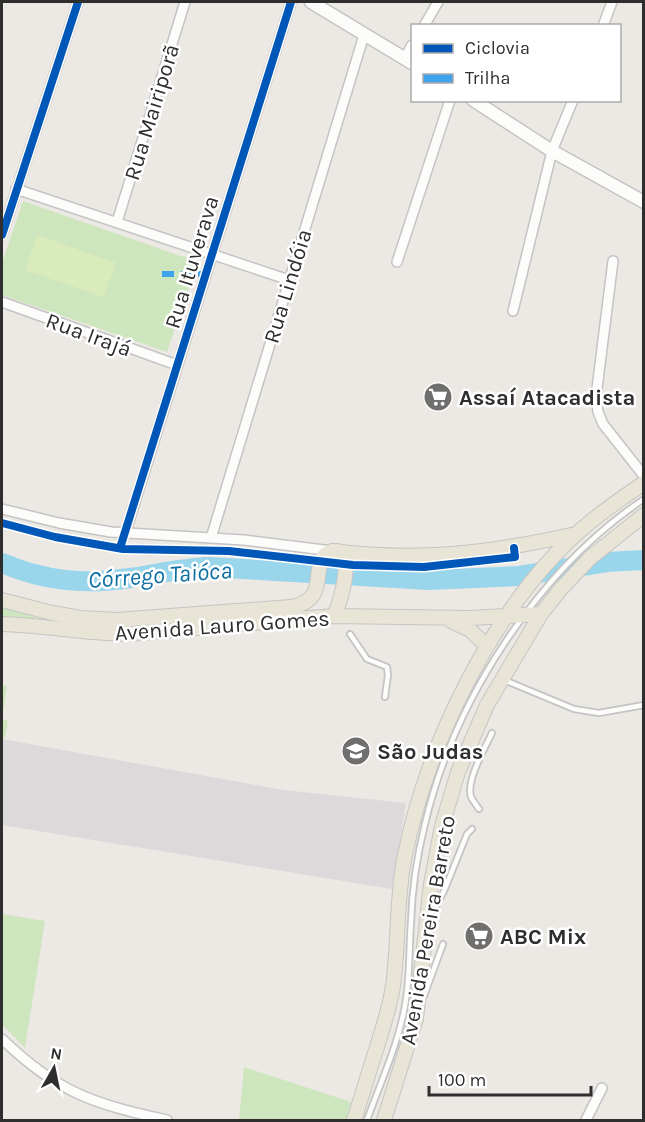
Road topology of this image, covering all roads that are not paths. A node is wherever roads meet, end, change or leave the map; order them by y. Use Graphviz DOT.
graph roads {
  1 [pos="78,2"];
  2 [pos="185,2"];
  3 [pos="291,2"];
  4 [pos="311,2"];
  5 [pos="438,2"];
  6 [pos="612,2"];
  7 [pos="425,24"];
  8 [pos="604,24"];
  9 [pos="364,35"];
  10 [pos="409,61"];
  11 [pos="449,102"];
  12 [pos="476,102"];
  13 [pos="572,102"];
  14 [pos="552,151"];
  15 [pos="16,189"];
  16 [pos="644,202"];
  17 [pos="117,222"];
  18 [pos="2,235"];
  19 [pos="212,254"];
  20 [pos="612,261"];
  21 [pos="398,262"];
  22 [pos="290,280"];
  23 [pos="2,303"];
  24 [pos="513,311"];
  25 [pos="177,365"];
  26 [pos="644,476"];
  27 [pos="644,483"];
  28 [pos="644,499"];
  29 [pos="2,509"];
  30 [pos="644,515"];
  31 [pos="125,534"];
  32 [pos="576,534"];
  33 [pos="211,538"];
  34 [pos="291,545"];
  35 [pos="335,551"];
  36 [pos="584,555"];
  37 [pos="320,564"];
  38 [pos="553,589"];
  39 [pos="2,600"];
  40 [pos="541,614"];
  41 [pos="524,615"];
  42 [pos="333,616"];
  43 [pos="506,616"];
  44 [pos="443,618"];
  45 [pos="2,624"];
  46 [pos="350,634"];
  47 [pos="487,646"];
  48 [pos="502,679"];
  49 [pos="385,697"];
  50 [pos="644,705"];
  51 [pos="492,733"];
  52 [pos="479,809"];
  53 [pos="472,829"];
  54 [pos="427,923"];
  55 [pos="443,944"];
  56 [pos="416,1019"];
  57 [pos="2,1039"];
  58 [pos="602,1088"];
  59 [pos="167,1120"];
  60 [pos="354,1120"];
  61 [pos="368,1120"];
  62 [pos="384,1120"];
  63 [pos="586,1120"];
  1 -- 15 [label="street"];
  2 -- 17 [label="street, Rua Mairiporã"];
  3 -- 19 [label="street, Rua Ituverava"];
  4 -- 9 [label="main road"];
  5 -- 7 [label="street"];
  6 -- 8 [label="street"];
  9 -- 10 [label="main road"];
  9 -- 22 [label="street, Rua Lindóia"];
  11 -- 21 [label="street"];
  12 -- 14 [label="main road"];
  13 -- 14 [label="street"];
  14 -- 16 [label="main road"];
  14 -- 24 [label="street"];
  15 -- 17 [label="street"];
  15 -- 18 [label="street"];
  17 -- 19 [label="street"];
  19 -- 22 [label="street"];
  19 -- 25 [label="street, Rua Ituverava"];
  20 -- 26 [label="street"];
  22 -- 33 [label="street, Rua Lindóia"];
  23 -- 25 [label="street, Rua Irajá"];
  25 -- 31 [label="street, Rua Ituverava"];
  27 -- 32 [label="main road, Avenida Pereira Barreto"];
  28 -- 36 [label="lane"];
  29 -- 31 [label="street"];
  30 -- 36 [label="main road, Avenida Pereira Barreto"];
  31 -- 33 [label="street"];
  32 -- 35 [label="main road"];
  32 -- 43 [label="main road, Avenida Pereira Barreto"];
  33 -- 34 [label="street"];
  34 -- 35 [label="street"];
  34 -- 37 [label="street"];
  35 -- 37 [label="main road"];
  35 -- 42 [label="main road"];
  36 -- 38 [label="main road, Avenida Pereira Barreto"];
  37 -- 39 [label="main road, Avenida Lauro Gomes"];
  38 -- 40 [label="main road, Avenida Pereira Barreto"];
  38 -- 41 [label="lane"];
  40 -- 41 [label="main road, Avenida Lauro Gomes"];
  40 -- 48 [label="main road, Avenida Pereira Barreto"];
  41 -- 43 [label="main road, Avenida Lauro Gomes"];
  41 -- 61 [label="lane"];
  42 -- 44 [label="main road, Avenida Lauro Gomes"];
  42 -- 45 [label="main road, Avenida Lauro Gomes"];
  43 -- 44 [label="main road, Avenida Lauro Gomes"];
  43 -- 47 [label="main road, Avenida Pereira Barreto"];
  44 -- 47 [label="main road, Avenida Lauro Gomes"];
  46 -- 49 [label="lane"];
  47 -- 60 [label="main road, Avenida Pereira Barreto"];
  48 -- 50 [label="lane"];
  48 -- 54 [label="main road, Avenida Pereira Barreto"];
  51 -- 52 [label="lane"];
  53 -- 54 [label="lane"];
  54 -- 56 [label="main road, Avenida Pereira Barreto"];
  55 -- 56 [label="lane"];
  56 -- 62 [label="main road, Avenida Pereira Barreto"];
  57 -- 59 [label="street"];
  58 -- 63 [label="street"];
}
